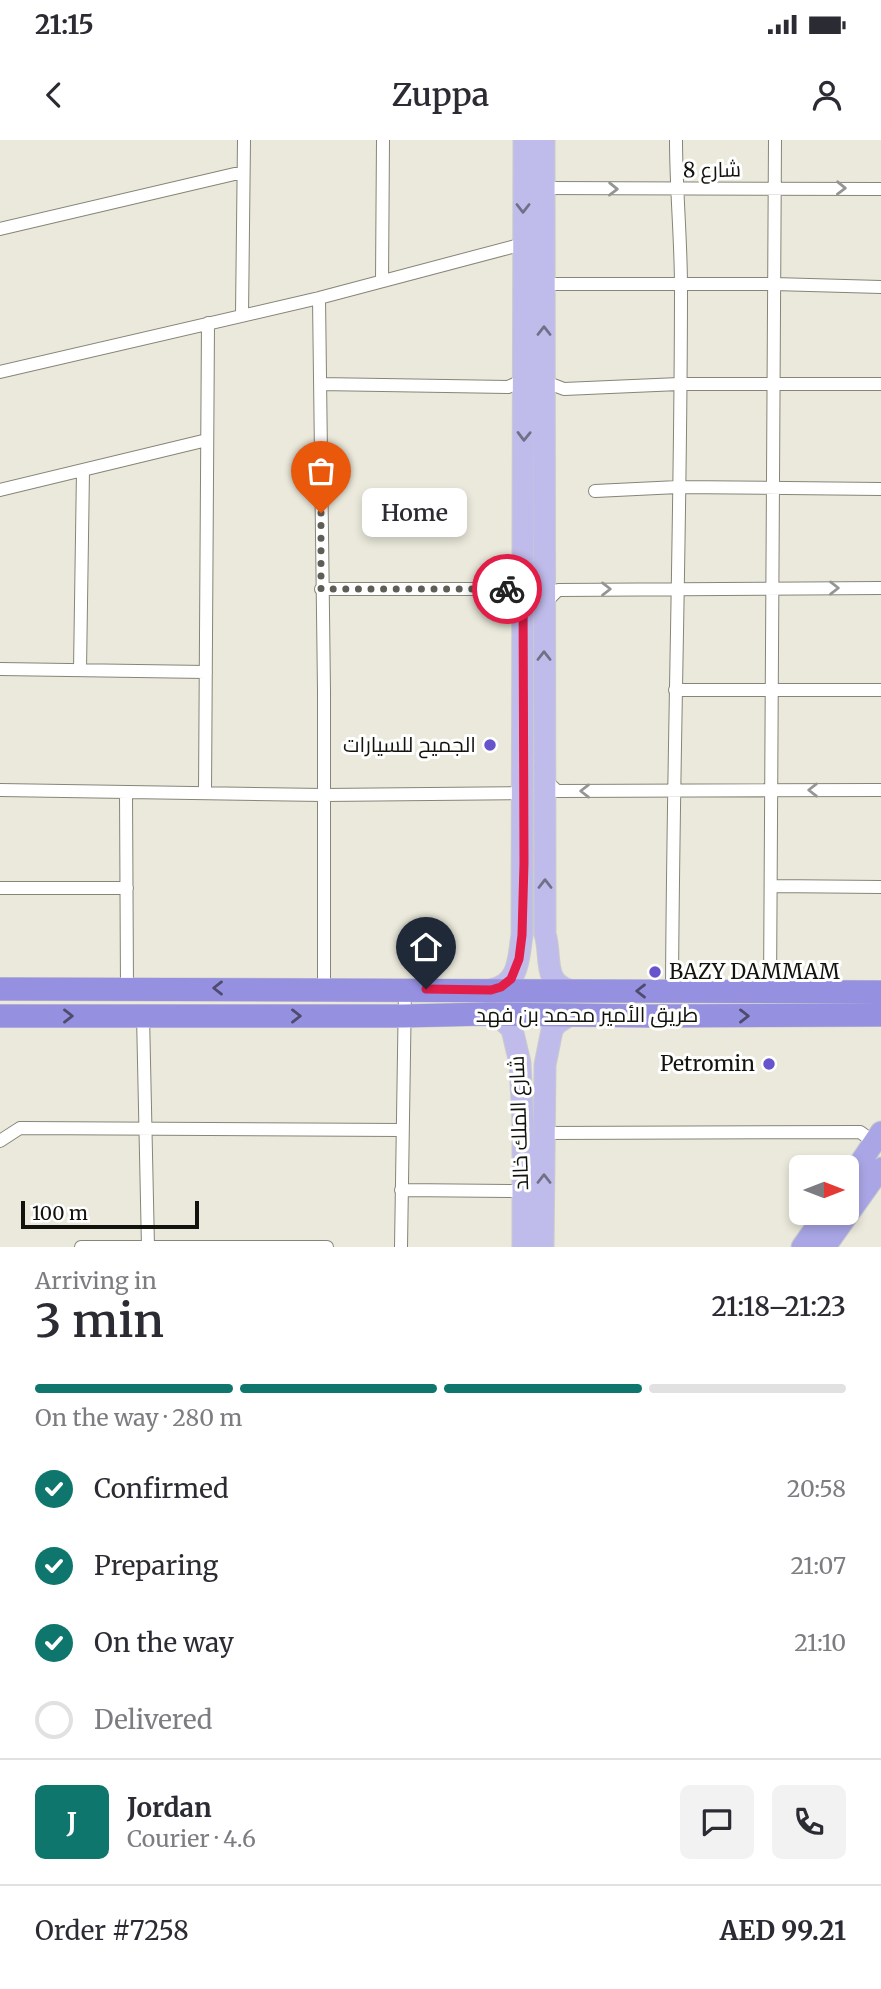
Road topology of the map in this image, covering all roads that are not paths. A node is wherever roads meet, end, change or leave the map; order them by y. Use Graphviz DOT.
graph roads {
  1 [pos="244,140"];
  2 [pos="383,140"];
  3 [pos="524,140"];
  4 [pos="533,140"];
  5 [pos="544,140"];
  6 [pos="676,140"];
  7 [pos="775,140"];
  8 [pos="243,172"];
  9 [pos="775,187"];
  10 [pos="545,188"];
  11 [pos="881,189"];
  12 [pos="676,190"];
  13 [pos="0,229"];
  14 [pos="523,244"];
  15 [pos="382,281"];
  16 [pos="544,284"];
  17 [pos="774,284"];
  18 [pos="681,285"];
  19 [pos="881,287"];
  20 [pos="319,298"];
  21 [pos="242,315"];
  22 [pos="208,323"];
  23 [pos="0,372"];
  24 [pos="534,372"];
  25 [pos="773,383"];
  26 [pos="320,384"];
  27 [pos="679,384"];
  28 [pos="881,384"];
  29 [pos="207,440"];
  30 [pos="83,470"];
  31 [pos="678,488"];
  32 [pos="772,489"];
  33 [pos="881,489"];
  34 [pos="0,490"];
  35 [pos="595,491"];
  36 [pos="772,587"];
  37 [pos="881,588"];
  38 [pos="321,589"];
  39 [pos="523,589"];
  40 [pos="677,589"];
  41 [pos="544,604"];
  42 [pos="0,669"];
  43 [pos="80,670"];
  44 [pos="206,672"];
  45 [pos="881,690"];
  46 [pos="675,691"];
  47 [pos="772,691"];
  48 [pos="544,779"];
  49 [pos="0,790"];
  50 [pos="771,790"];
  51 [pos="881,790"];
  52 [pos="126,792"];
  53 [pos="205,792"];
  54 [pos="673,792"];
  55 [pos="523,793"];
  56 [pos="323,795"];
  57 [pos="771,886"];
  58 [pos="881,887"];
  59 [pos="0,888"];
  60 [pos="127,888"];
  61 [pos="545,934"];
  62 [pos="522,935"];
  63 [pos="127,988"];
  64 [pos="0,989"];
  65 [pos="324,989"];
  66 [pos="405,989"];
  67 [pos="491,990"];
  68 [pos="569,990"];
  69 [pos="770,990"];
  70 [pos="672,991"];
  71 [pos="881,992"];
  72 [pos="488,1014"];
  73 [pos="571,1014"];
  74 [pos="143,1015"];
  75 [pos="881,1015"];
  76 [pos="0,1016"];
  77 [pos="404,1016"];
  78 [pos="520,1063"];
  79 [pos="545,1065"];
  80 [pos="145,1129"];
  81 [pos="402,1130"];
  82 [pos="544,1133"];
  83 [pos="878,1137"];
  84 [pos="0,1141"];
  85 [pos="859,1165"];
  86 [pos="881,1168"];
  87 [pos="401,1190"];
  88 [pos="522,1191"];
  89 [pos="818,1225"];
  90 [pos="81,1247"];
  91 [pos="148,1247"];
  92 [pos="289,1247"];
  93 [pos="327,1247"];
  94 [pos="401,1247"];
  95 [pos="523,1247"];
  96 [pos="544,1247"];
  97 [pos="802,1247"];
  98 [pos="825,1247"];
  1 -- 8 [label="street"];
  2 -- 15 [label="street"];
  3 -- 14 [label="main road, one-way"];
  4 -- 10 [label="main road"];
  5 -- 10 [label="main road"];
  6 -- 12 [label="street"];
  7 -- 9 [label="street"];
  8 -- 13 [label="street"];
  8 -- 21 [label="street"];
  9 -- 11 [label="street, شارع 8, one-way"];
  9 -- 12 [label="street, شارع 8"];
  9 -- 17 [label="street"];
  10 -- 12 [label="street, شارع 8, one-way"];
  10 -- 16 [label="main road"];
  12 -- 18 [label="street"];
  14 -- 15 [label="street"];
  14 -- 24 [label="main road"];
  15 -- 20 [label="street"];
  16 -- 18 [label="street"];
  24 -- 16 [label="main road, one-way"];
  17 -- 18 [label="street"];
  17 -- 19 [label="street"];
  17 -- 25 [label="street"];
  18 -- 27 [label="street"];
  20 -- 21 [label="street"];
  20 -- 26 [label="street"];
  21 -- 22 [label="street"];
  22 -- 23 [label="street"];
  22 -- 29 [label="street"];
  24 -- 26 [label="street"];
  24 -- 27 [label="street"];
  24 -- 39 [label="main road, one-way"];
  24 -- 41 [label="main road"];
  25 -- 27 [label="street"];
  25 -- 28 [label="street"];
  25 -- 32 [label="street"];
  26 -- 38 [label="street"];
  27 -- 31 [label="street"];
  29 -- 30 [label="street"];
  29 -- 44 [label="street"];
  30 -- 34 [label="street"];
  30 -- 43 [label="street"];
  31 -- 32 [label="street"];
  31 -- 35 [label="street"];
  31 -- 40 [label="street"];
  32 -- 33 [label="street"];
  32 -- 36 [label="street"];
  36 -- 37 [label="street, one-way"];
  36 -- 40 [label="street"];
  36 -- 47 [label="street"];
  38 -- 39 [label="street"];
  38 -- 56 [label="street"];
  39 -- 55 [label="main road"];
  41 -- 40 [label="street, one-way"];
  40 -- 46 [label="street"];
  48 -- 41 [label="main road, one-way"];
  42 -- 43 [label="street"];
  43 -- 44 [label="street"];
  44 -- 53 [label="street"];
  45 -- 47 [label="street"];
  46 -- 47 [label="street"];
  46 -- 54 [label="street"];
  47 -- 50 [label="street"];
  54 -- 48 [label="street, one-way"];
  61 -- 48 [label="main road, one-way"];
  49 -- 52 [label="street"];
  51 -- 50 [label="street, one-way"];
  50 -- 54 [label="street"];
  50 -- 57 [label="street"];
  52 -- 53 [label="street"];
  52 -- 60 [label="street"];
  53 -- 56 [label="street"];
  54 -- 70 [label="street"];
  55 -- 56 [label="street"];
  55 -- 62 [label="main road"];
  56 -- 65 [label="street"];
  57 -- 58 [label="street"];
  57 -- 69 [label="street"];
  59 -- 60 [label="street"];
  60 -- 63 [label="street"];
  61 -- 62 [label="main road"];
  61 -- 68 [label="main road"];
  62 -- 67 [label="main road"];
  63 -- 64 [label="highway, طريق الأمير محمد بن فهد"];
  65 -- 63 [label="highway, طريق الأمير محمد بن فهد, one-way"];
  65 -- 66 [label="highway, طريق الأمير محمد بن فهد"];
  66 -- 67 [label="highway, طريق الأمير محمد بن فهد"];
  66 -- 77 [label="street"];
  67 -- 68 [label="highway, طريق الأمير محمد بن فهد"];
  70 -- 68 [label="highway, طريق الأمير محمد بن فهد, one-way"];
  69 -- 70 [label="highway, طريق الأمير محمد بن فهد"];
  69 -- 71 [label="highway, طريق الأمير محمد بن فهد"];
  72 -- 73 [label="highway, طريق الأمير محمد بن فهد"];
  72 -- 77 [label="highway, طريق الأمير محمد بن فهد"];
  72 -- 78 [label="main road, شارع الملك خالد"];
  73 -- 75 [label="highway, طريق الأمير محمد بن فهد, one-way"];
  73 -- 79 [label="main road, شارع الملك خالد"];
  76 -- 74 [label="highway, طريق الأمير محمد بن فهد, one-way"];
  74 -- 77 [label="highway, طريق الأمير محمد بن فهد, one-way"];
  74 -- 80 [label="street"];
  77 -- 81 [label="street"];
  78 -- 79 [label="main road"];
  78 -- 88 [label="main road, شارع الملك خالد"];
  79 -- 82 [label="main road, شارع الملك خالد"];
  80 -- 81 [label="street"];
  80 -- 84 [label="street"];
  80 -- 91 [label="street"];
  81 -- 87 [label="street"];
  82 -- 83 [label="street"];
  96 -- 82 [label="main road, شارع الملك خالد, one-way"];
  83 -- 85 [label="highway"];
  86 -- 98 [label="highway"];
  87 -- 88 [label="street"];
  87 -- 94 [label="street"];
  88 -- 95 [label="main road, شارع الملك خالد"];
  89 -- 97 [label="highway"];
  90 -- 91 [label="street"];
  91 -- 92 [label="street"];
  92 -- 93 [label="street"];
}
